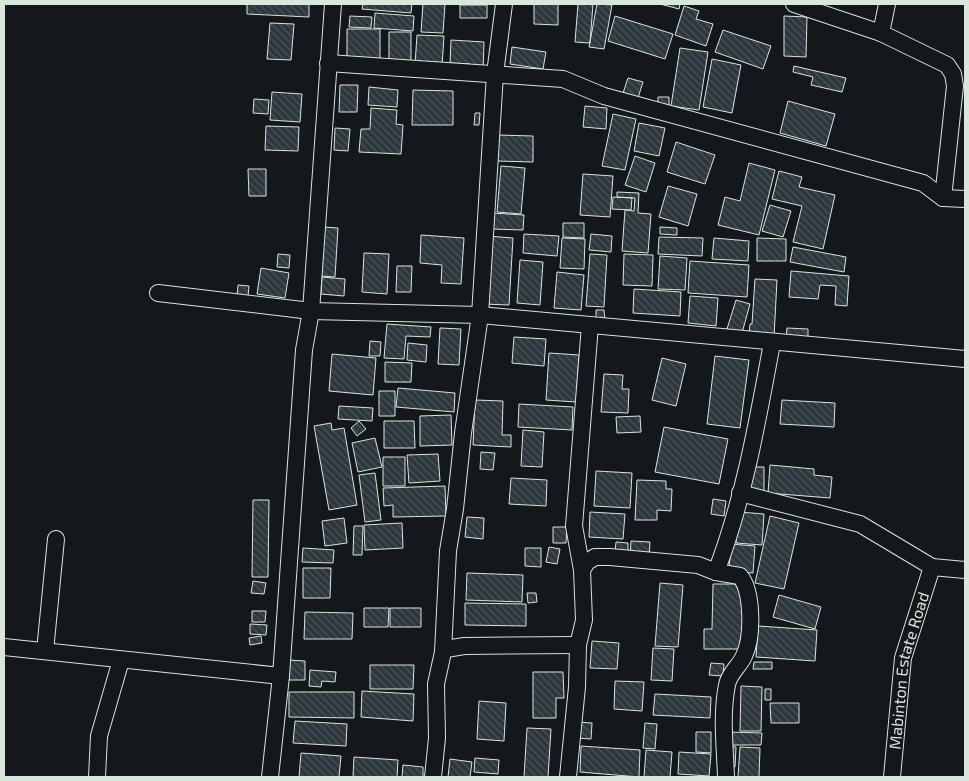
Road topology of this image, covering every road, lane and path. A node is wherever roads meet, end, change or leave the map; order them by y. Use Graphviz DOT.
graph roads {
  1 [pos="333,4"];
  2 [pos="504,4"];
  3 [pos="794,4"];
  4 [pos="887,4"];
  5 [pos="881,33"];
  6 [pos="328,63"];
  7 [pos="495,74"];
  8 [pos="943,198"];
  9 [pos="965,199"];
  10 [pos="158,293"];
  11 [pos="311,310"];
  12 [pos="480,315"];
  13 [pos="590,325"];
  14 [pos="772,342"];
  15 [pos="965,359"];
  16 [pos="740,493"];
  17 [pos="56,538"];
  18 [pos="932,567"];
  19 [pos="582,570"];
  20 [pos="965,570"];
  21 [pos="716,572"];
  22 [pos="578,645"];
  23 [pos="4,647"];
  24 [pos="45,651"];
  25 [pos="443,652"];
  26 [pos="121,660"];
  27 [pos="281,676"];
  28 [pos="97,777"];
  29 [pos="270,777"];
  30 [pos="433,777"];
  31 [pos="568,777"];
  32 [pos="726,777"];
  33 [pos="892,777"];
  1 -- 6 [label="street"];
  2 -- 7 [label="street"];
  3 -- 5 [label="street"];
  4 -- 5 [label="street"];
  5 -- 8 [label="street"];
  6 -- 7 [label="street"];
  6 -- 11 [label="street"];
  7 -- 8 [label="street"];
  7 -- 12 [label="street"];
  8 -- 9 [label="street"];
  10 -- 11 [label="street"];
  11 -- 12 [label="street"];
  11 -- 27 [label="street"];
  12 -- 13 [label="street"];
  12 -- 25 [label="street"];
  13 -- 14 [label="street"];
  13 -- 19 [label="street"];
  14 -- 15 [label="street"];
  14 -- 16 [label="street"];
  16 -- 18 [label="street"];
  16 -- 21 [label="street"];
  17 -- 24 [label="street"];
  18 -- 20 [label="street"];
  18 -- 33 [label="street, Mabinton Estate Road"];
  19 -- 21 [label="street"];
  19 -- 22 [label="street"];
  21 -- 32 [label="street"];
  22 -- 25 [label="street"];
  22 -- 31 [label="street"];
  23 -- 24 [label="street"];
  24 -- 26 [label="street"];
  25 -- 30 [label="street"];
  26 -- 27 [label="street"];
  26 -- 28 [label="street"];
  27 -- 29 [label="street"];
}
